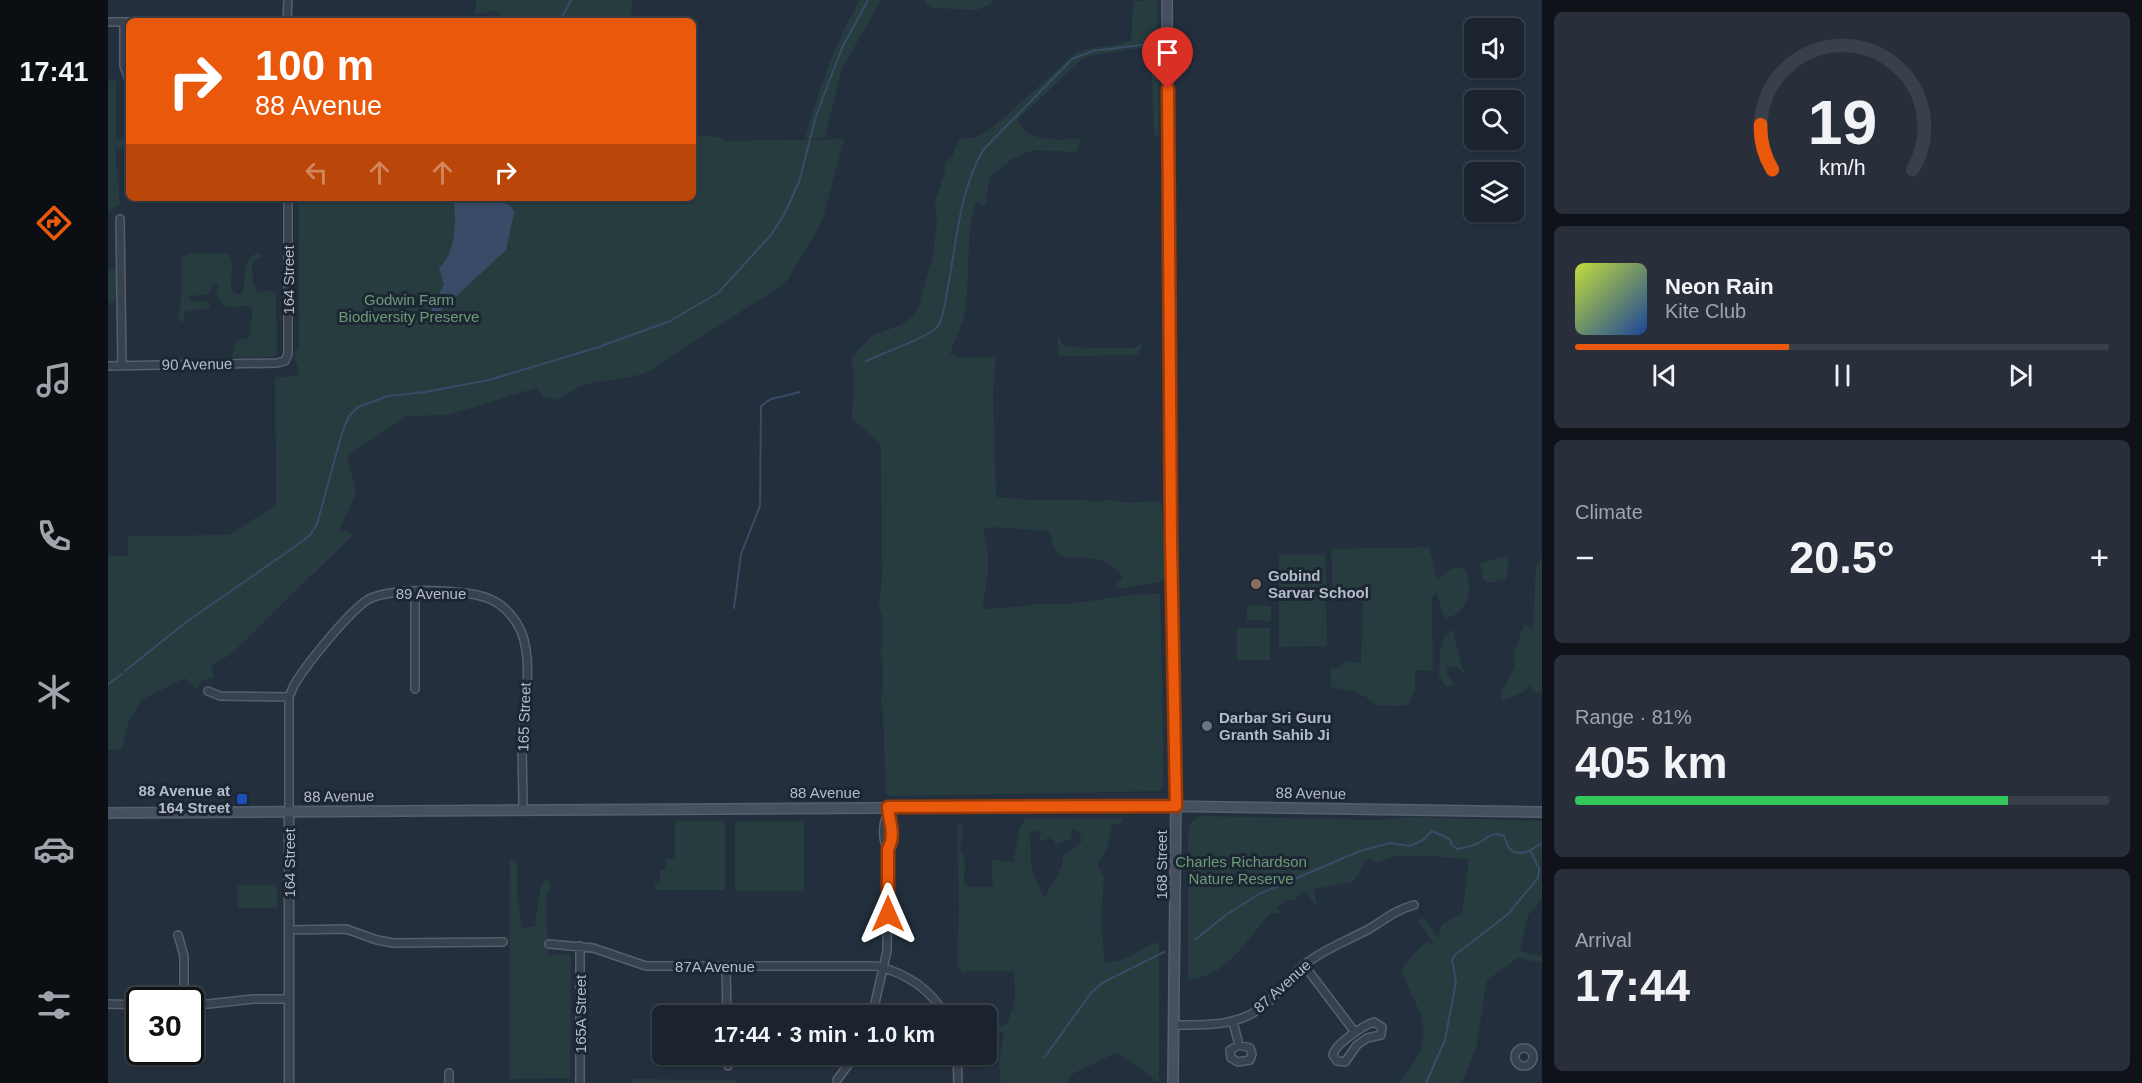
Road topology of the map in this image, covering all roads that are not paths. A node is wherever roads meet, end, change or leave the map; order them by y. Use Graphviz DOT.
graph roads {
  1 [pos="288,0"];
  2 [pos="1167,0"];
  3 [pos="287,18"];
  4 [pos="108,22"];
  5 [pos="126,22"];
  6 [pos="126,37"];
  7 [pos="126,71"];
  8 [pos="288,201"];
  9 [pos="120,219"];
  10 [pos="285,361"];
  11 [pos="108,366"];
  12 [pos="122,366"];
  13 [pos="415,592"];
  14 [pos="367,600"];
  15 [pos="519,627"];
  16 [pos="415,689"];
  17 [pos="208,691"];
  18 [pos="289,697"];
  19 [pos="1176,806"];
  20 [pos="523,809"];
  21 [pos="289,811"];
  22 [pos="1542,812"];
  23 [pos="108,813"];
  24 [pos="890,813"];
  25 [pos="1414,905"];
  26 [pos="289,930"];
  27 [pos="178,935"];
  28 [pos="503,942"];
  29 [pos="549,944"];
  30 [pos="580,946"];
  31 [pos="1304,965"];
  32 [pos="726,966"];
  33 [pos="884,968"];
  34 [pos="184,987"];
  35 [pos="289,999"];
  36 [pos="108,1004"];
  37 [pos="204,1004"];
  38 [pos="126,1005"];
  39 [pos="727,1005"];
  40 [pos="875,1005"];
  41 [pos="939,1005"];
  42 [pos="1233,1022"];
  43 [pos="1174,1025"];
  44 [pos="1354,1031"];
  45 [pos="1239,1045"];
  46 [pos="848,1065"];
  47 [pos="957,1065"];
  48 [pos="449,1073"];
  49 [pos="837,1080"];
  50 [pos="288,1083"];
  51 [pos="450,1083"];
  52 [pos="580,1083"];
  53 [pos="958,1083"];
  54 [pos="1173,1083"];
  1 -- 3 [label="street"];
  2 -- 19 [label="main road, 168 Street"];
  4 -- 5 [label="street"];
  6 -- 7 [label="street"];
  8 -- 10 [label="street, 164 Street"];
  9 -- 12 [label="street"];
  10 -- 12 [label="street, 90 Avenue"];
  11 -- 12 [label="street, 90 Avenue"];
  13 -- 14 [label="street, 89 Avenue"];
  13 -- 15 [label="street, 89 Avenue"];
  13 -- 16 [label="street"];
  14 -- 18 [label="street, 164 Street"];
  15 -- 20 [label="street, 165 Street"];
  17 -- 18 [label="street"];
  18 -- 21 [label="street, 164 Street"];
  19 -- 22 [label="main road, 88 Avenue"];
  19 -- 24 [label="main road, 88 Avenue"];
  19 -- 43 [label="main road, 168 Street"];
  20 -- 21 [label="main road, 88 Avenue"];
  20 -- 24 [label="main road, 88 Avenue"];
  21 -- 23 [label="main road, 88 Avenue"];
  21 -- 26 [label="street, 164 Street"];
  24 -- 33 [label="street"];
  25 -- 31 [label="street, 87 Avenue"];
  26 -- 28 [label="street"];
  26 -- 35 [label="street, 164 Street"];
  27 -- 34 [label="street"];
  29 -- 30 [label="street, 87A Avenue"];
  30 -- 32 [label="street, 87A Avenue"];
  30 -- 52 [label="street, 165A Street"];
  31 -- 42 [label="street, 87 Avenue"];
  31 -- 44 [label="street"];
  32 -- 33 [label="street, 87A Avenue"];
  32 -- 39 [label="street"];
  33 -- 40 [label="street"];
  33 -- 41 [label="street, 87A Avenue"];
  35 -- 37 [label="street"];
  35 -- 50 [label="street, 164 Street"];
  36 -- 38 [label="street"];
  42 -- 43 [label="street, 87 Avenue"];
  42 -- 45 [label="street"];
  43 -- 54 [label="main road, 168 Street"];
  44 -- 44 [label="street"];
  46 -- 49 [label="street"];
  47 -- 53 [label="street"];
  48 -- 51 [label="street"];
}
